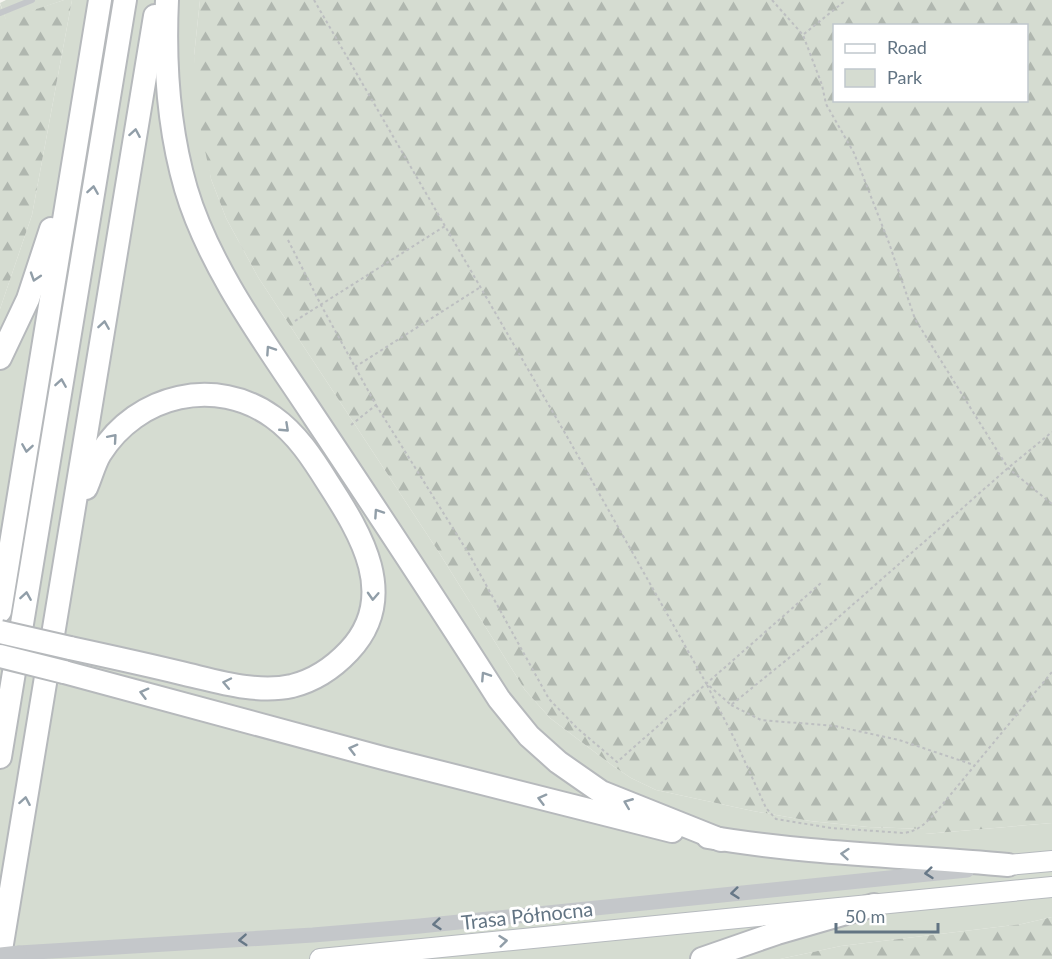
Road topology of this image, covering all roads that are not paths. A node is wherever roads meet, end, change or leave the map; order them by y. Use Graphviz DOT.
graph roads {
  1 [pos="32,0"];
  2 [pos="100,0"];
  3 [pos="125,0"];
  4 [pos="158,0"];
  5 [pos="167,0"];
  6 [pos="0,13"];
  7 [pos="74,162"];
  8 [pos="0,358"];
  9 [pos="70,528"];
  10 [pos="0,611"];
  11 [pos="0,632"];
  12 [pos="0,656"];
  13 [pos="0,757"];
  14 [pos="722,840"];
  15 [pos="1052,861"];
  16 [pos="1008,865"];
  17 [pos="1052,887"];
  18 [pos="874,904"];
  19 [pos="6,955"];
  20 [pos="320,959"];
  21 [pos="702,959"];
  1 -- 6 [label="lane"];
  2 -- 7 [label="highway"];
  13 -- 3 [label="highway, one-way"];
  9 -- 4 [label="highway, one-way"];
  14 -- 5 [label="highway, one-way"];
  7 -- 8 [label="highway, one-way"];
  7 -- 10 [label="highway, one-way"];
  9 -- 11 [label="highway, one-way, bridge"];
  19 -- 9 [label="highway, one-way"];
  14 -- 12 [label="highway, one-way, bridge"];
  16 -- 14 [label="highway, one-way"];
  15 -- 16 [label="main road, Trasa Północna"];
  16 -- 19 [label="street, Trasa Północna, one-way"];
  17 -- 18 [label="main road, Trasa Północna"];
  20 -- 18 [label="main road, Trasa Północna, one-way"];
  18 -- 21 [label="highway"];
}
